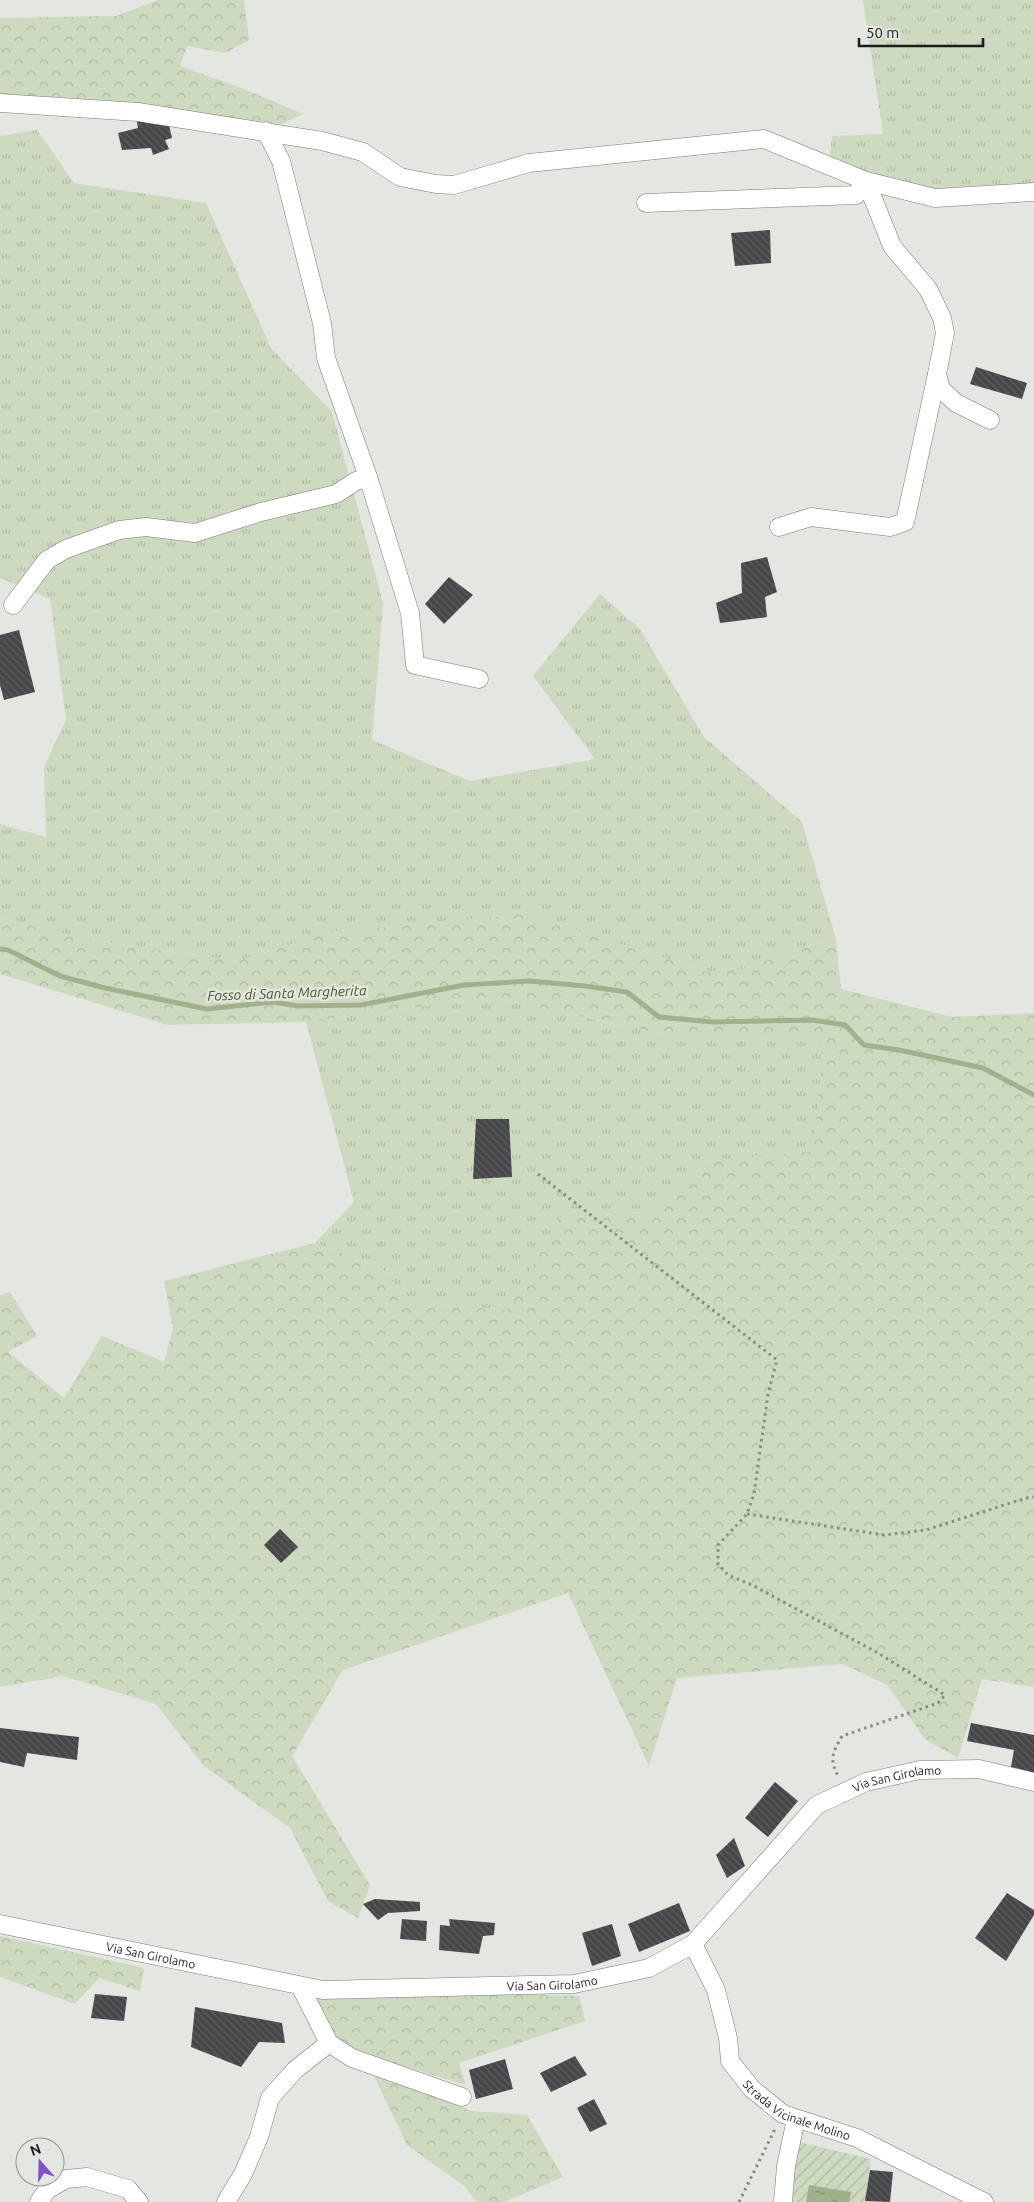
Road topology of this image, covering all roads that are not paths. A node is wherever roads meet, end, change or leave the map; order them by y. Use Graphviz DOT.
graph roads {
  1 [pos="0,103"];
  2 [pos="266,131"];
  3 [pos="866,181"];
  4 [pos="1034,192"];
  5 [pos="646,203"];
  6 [pos="937,374"];
  7 [pos="990,420"];
  8 [pos="368,477"];
  9 [pos="779,528"];
  10 [pos="13,605"];
  11 [pos="479,679"];
  12 [pos="1034,1782"];
  13 [pos="0,1924"];
  14 [pos="693,1944"];
  15 [pos="300,1986"];
  16 [pos="329,2042"];
  17 [pos="462,2097"];
  18 [pos="790,2117"];
  19 [pos="39,2202"];
  20 [pos="139,2202"];
  21 [pos="226,2202"];
  22 [pos="783,2202"];
  23 [pos="984,2202"];
  1 -- 2 [label="street"];
  2 -- 3 [label="street"];
  2 -- 8 [label="street"];
  3 -- 4 [label="street"];
  3 -- 5 [label="street"];
  3 -- 6 [label="street"];
  6 -- 7 [label="street"];
  6 -- 9 [label="street"];
  8 -- 10 [label="street"];
  8 -- 11 [label="street"];
  12 -- 14 [label="street, Via San Girolamo"];
  13 -- 15 [label="street, Via San Girolamo"];
  14 -- 15 [label="street, Via San Girolamo"];
  14 -- 18 [label="street, Strada Vicinale Molino"];
  15 -- 16 [label="street"];
  16 -- 17 [label="street"];
  16 -- 21 [label="street"];
  18 -- 22 [label="street"];
  18 -- 23 [label="street, Strada Vicinale Molino"];
  19 -- 20 [label="street"];
}
